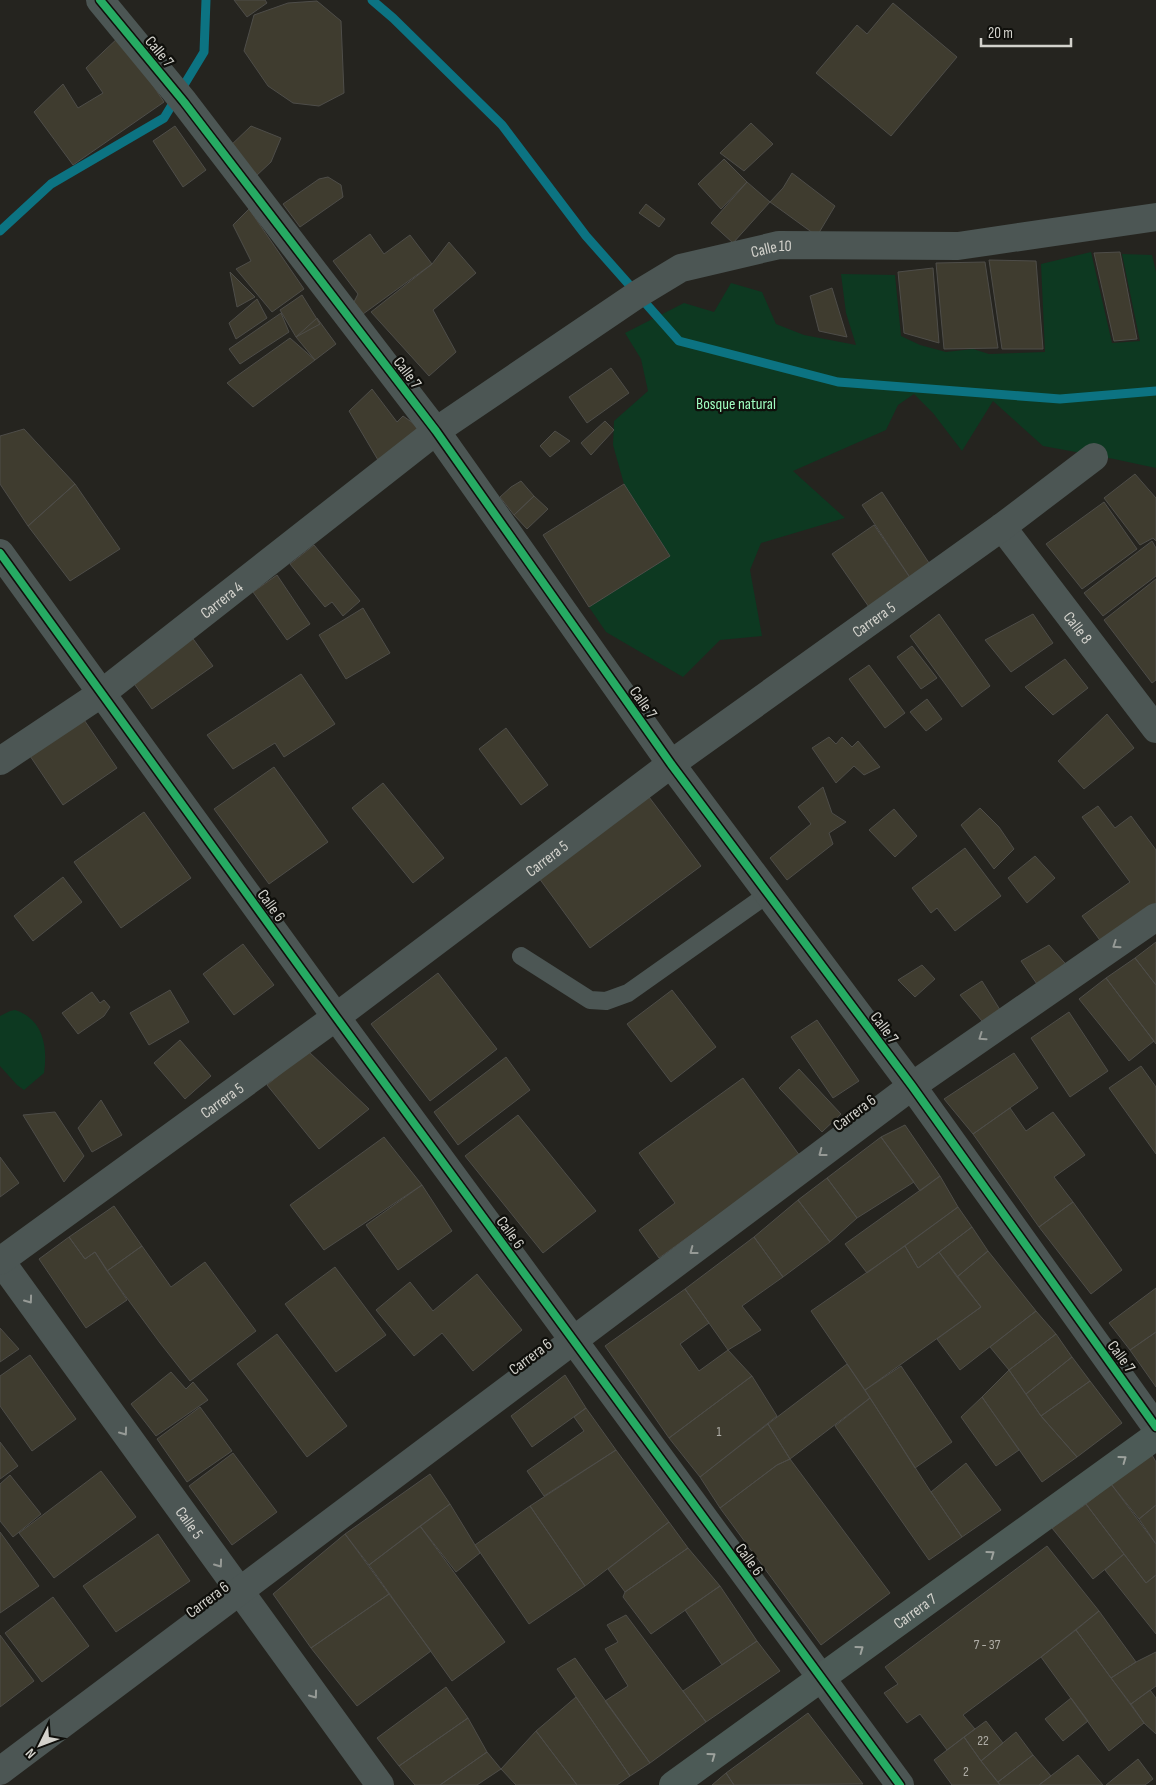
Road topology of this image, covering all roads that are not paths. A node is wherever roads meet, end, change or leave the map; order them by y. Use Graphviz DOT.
graph roads {
  1 [pos="100,0"];
  2 [pos="1156,217"];
  3 [pos="436,431"];
  4 [pos="1094,457"];
  5 [pos="1002,527"];
  6 [pos="0,553"];
  7 [pos="102,693"];
  8 [pos="1156,728"];
  9 [pos="0,761"];
  10 [pos="671,764"];
  11 [pos="768,894"];
  12 [pos="1156,917"];
  13 [pos="521,956"];
  14 [pos="336,1017"];
  15 [pos="912,1086"];
  16 [pos="0,1260"];
  17 [pos="574,1340"];
  18 [pos="1156,1427"];
  19 [pos="1156,1436"];
  20 [pos="240,1592"];
  21 [pos="820,1677"];
  22 [pos="0,1772"];
  23 [pos="380,1785"];
  24 [pos="673,1785"];
  25 [pos="900,1785"];
  1 -- 3 [label="street, Calle 7"];
  2 -- 3 [label="street, Calle 10"];
  3 -- 7 [label="street, Carrera 4"];
  3 -- 10 [label="street, Calle 7"];
  4 -- 5 [label="street, Carrera 5"];
  5 -- 8 [label="street, Calle 8"];
  5 -- 10 [label="street, Carrera 5"];
  6 -- 7 [label="street, Calle 6"];
  7 -- 9 [label="street, Carrera 4"];
  7 -- 14 [label="street, Calle 6"];
  10 -- 11 [label="street, Calle 7"];
  10 -- 14 [label="street, Carrera 5"];
  11 -- 13 [label="lane"];
  11 -- 15 [label="street, Calle 7"];
  12 -- 15 [label="street, Carrera 6, one-way"];
  14 -- 16 [label="street, Carrera 5"];
  14 -- 17 [label="street, Calle 6"];
  15 -- 17 [label="street, Carrera 6, one-way"];
  15 -- 18 [label="street, Calle 7"];
  16 -- 20 [label="street, Calle 5, one-way"];
  17 -- 20 [label="street, Carrera 6"];
  17 -- 21 [label="street, Calle 6"];
  21 -- 19 [label="street, Carrera 7, one-way"];
  20 -- 22 [label="street, Carrera 6"];
  20 -- 23 [label="street, Calle 5, one-way"];
  24 -- 21 [label="street, Carrera 7, one-way"];
  21 -- 25 [label="street, Calle 6"];
}
